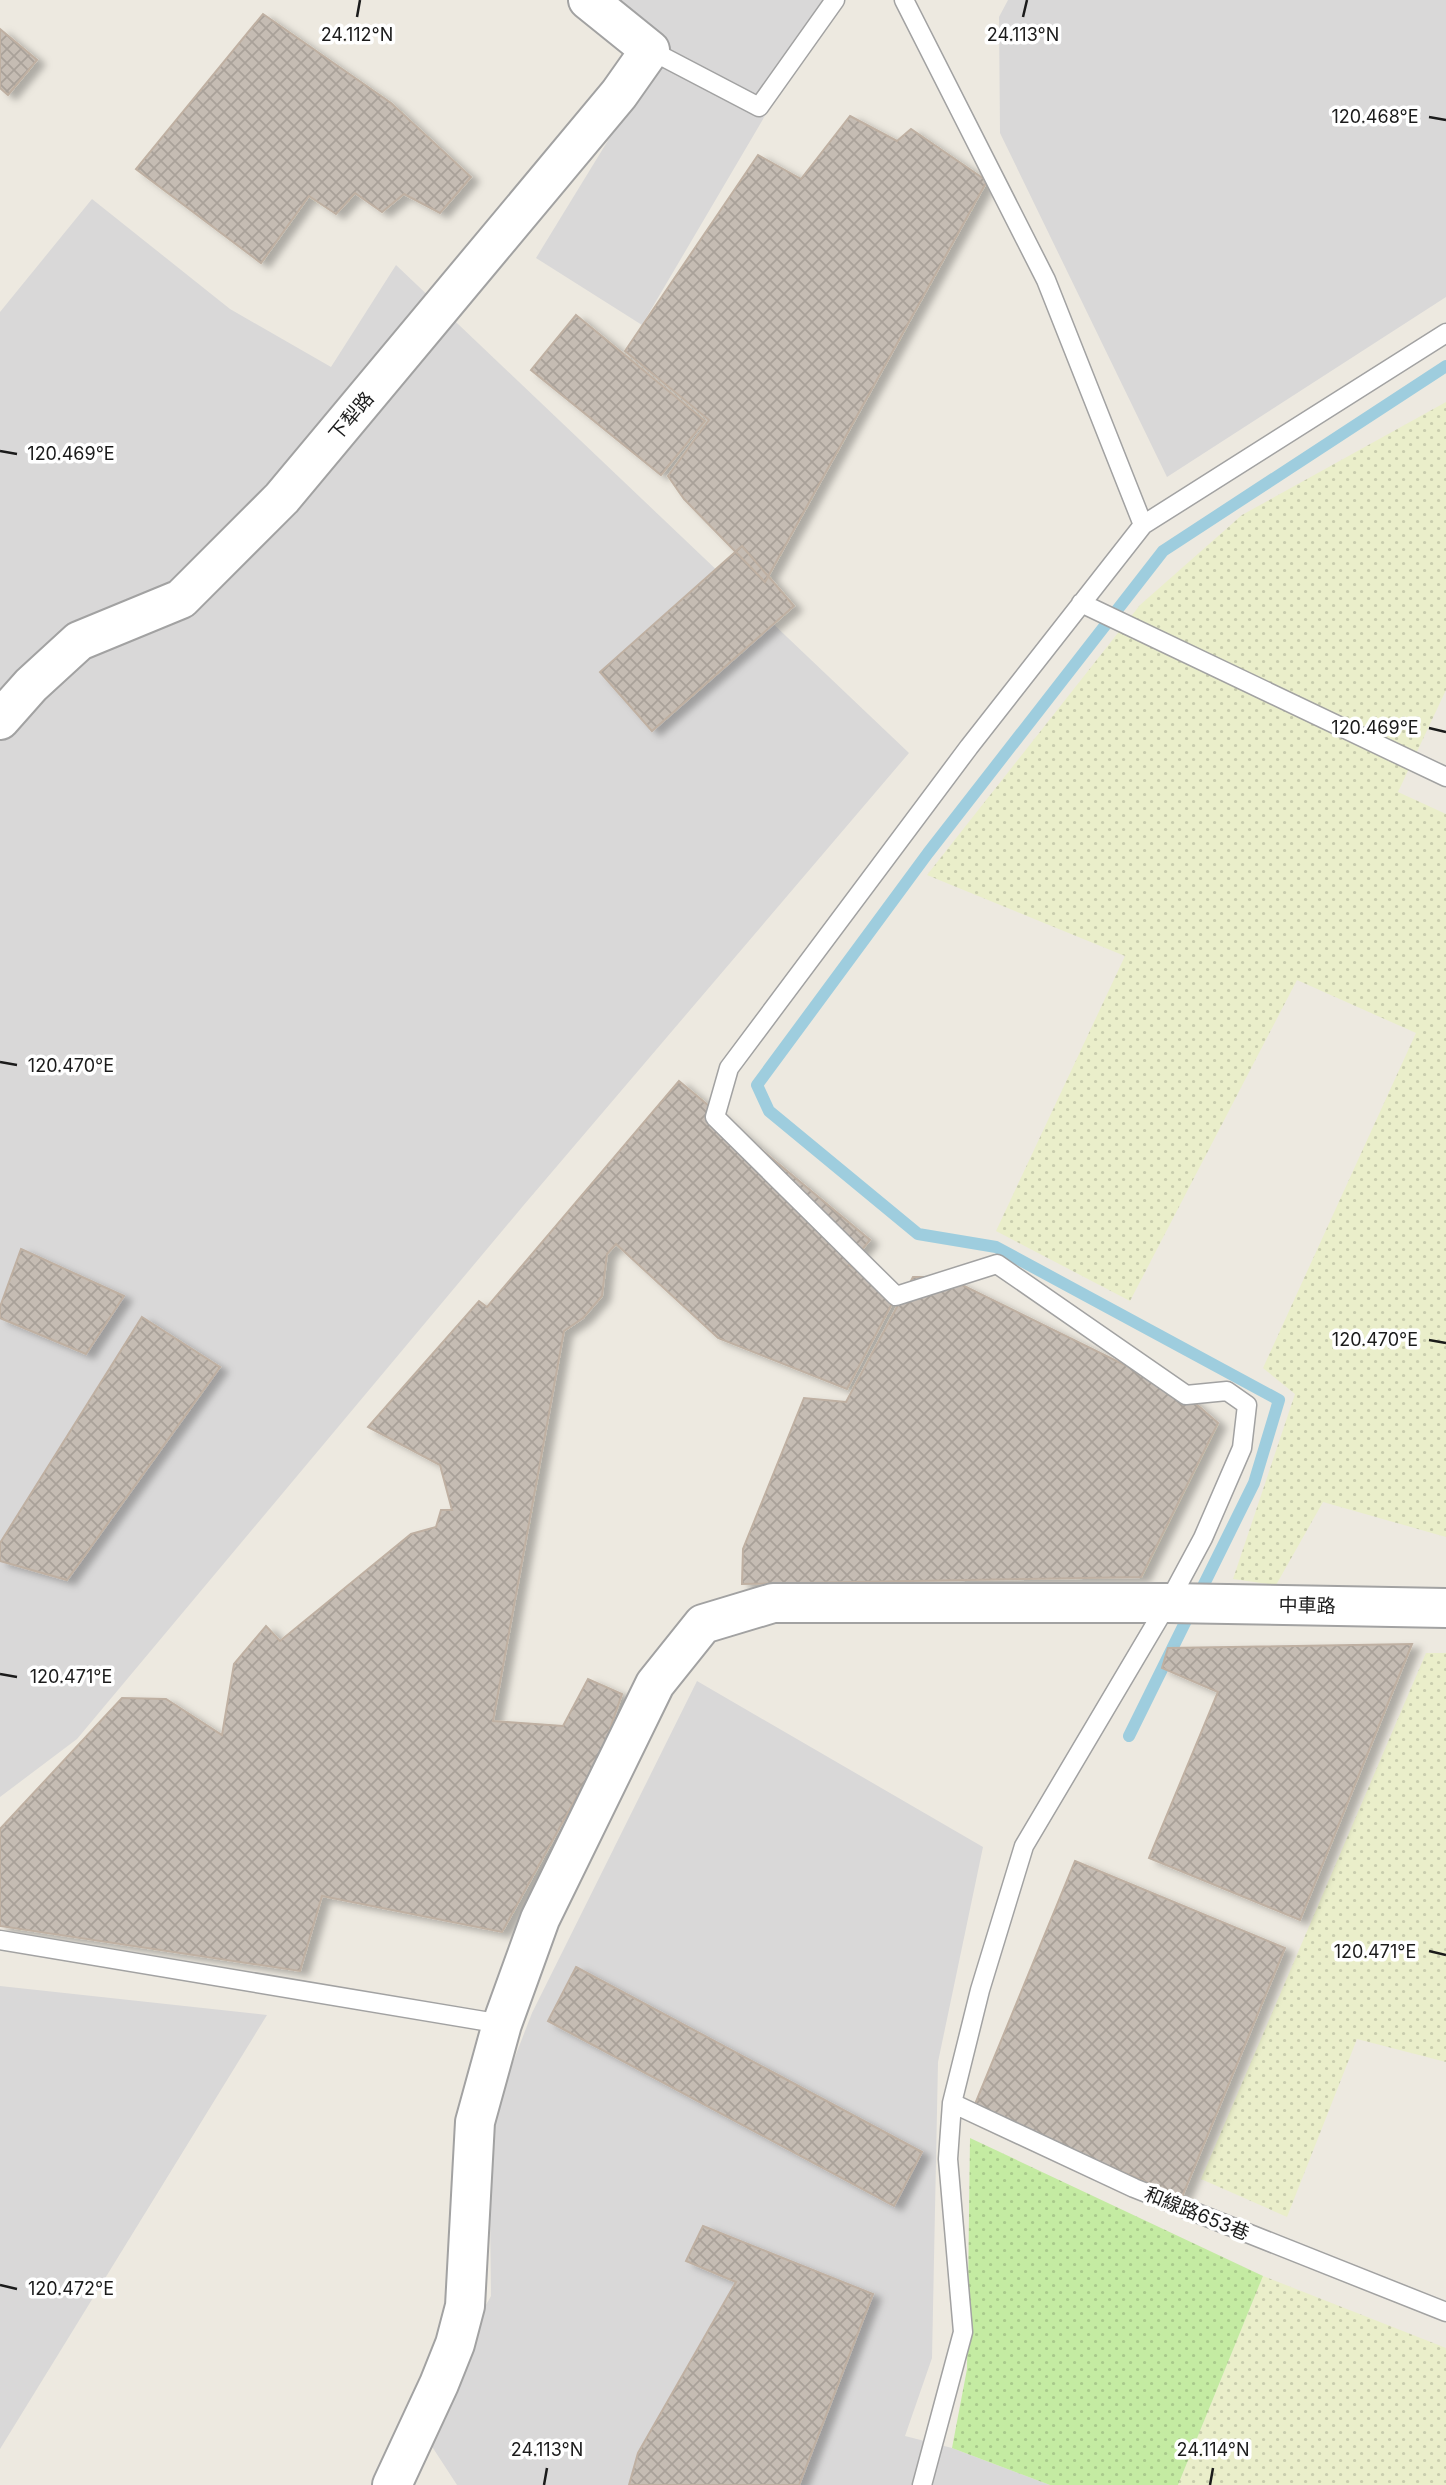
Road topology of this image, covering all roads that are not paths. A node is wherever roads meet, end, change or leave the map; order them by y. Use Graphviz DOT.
graph roads {
  1 [pos="588,0"];
  2 [pos="835,0"];
  3 [pos="904,0"];
  4 [pos="650,50"];
  5 [pos="1446,333"];
  6 [pos="1143,525"];
  7 [pos="1081,603"];
  8 [pos="0,720"];
  9 [pos="1446,777"];
  10 [pos="1168,1603"];
  11 [pos="1446,1608"];
  12 [pos="0,1940"];
  13 [pos="502,2024"];
  14 [pos="953,2103"];
  15 [pos="1446,2312"];
  16 [pos="392,2485"];
  17 [pos="922,2485"];
  1 -- 4 [label="street"];
  2 -- 4 [label="lane"];
  3 -- 6 [label="lane"];
  4 -- 8 [label="street, 下犁路"];
  5 -- 6 [label="lane"];
  6 -- 7 [label="lane"];
  7 -- 9 [label="lane"];
  7 -- 10 [label="lane"];
  10 -- 11 [label="street, 中車路"];
  10 -- 13 [label="street, 中車路"];
  10 -- 14 [label="lane"];
  12 -- 13 [label="lane"];
  13 -- 16 [label="street, 中車路"];
  14 -- 15 [label="lane, 和線路653巷"];
  14 -- 17 [label="lane"];
}
